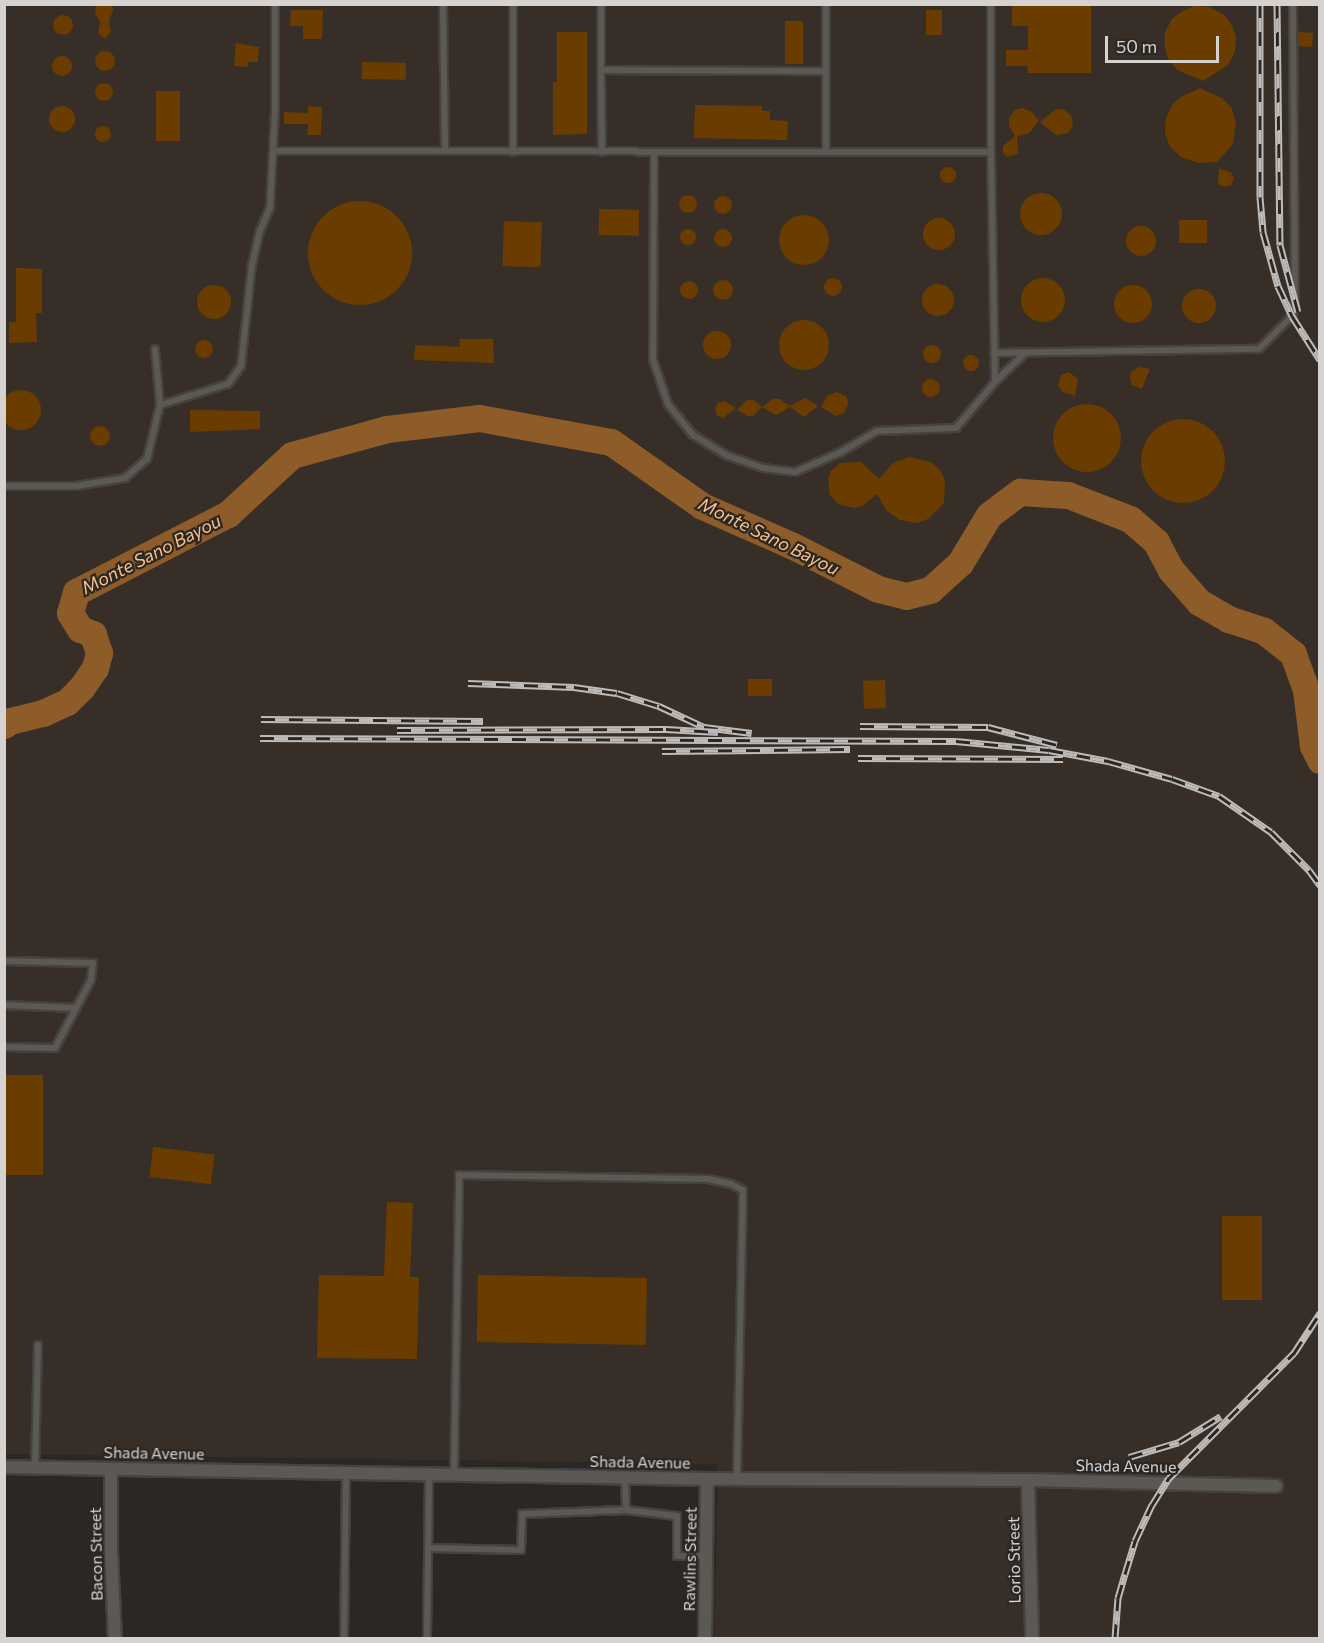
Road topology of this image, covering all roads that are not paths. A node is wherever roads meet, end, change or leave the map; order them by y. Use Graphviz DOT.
graph roads {
  1 [pos="275,4"];
  2 [pos="443,4"];
  3 [pos="513,4"];
  4 [pos="601,4"];
  5 [pos="826,4"];
  6 [pos="991,4"];
  7 [pos="1293,4"];
  8 [pos="601,70"];
  9 [pos="826,71"];
  10 [pos="273,151"];
  11 [pos="445,152"];
  12 [pos="513,152"];
  13 [pos="602,152"];
  14 [pos="654,152"];
  15 [pos="825,152"];
  16 [pos="991,152"];
  17 [pos="155,349"];
  18 [pos="994,353"];
  19 [pos="1025,353"];
  20 [pos="995,382"];
  21 [pos="160,405"];
  22 [pos="4,486"];
  23 [pos="4,961"];
  24 [pos="4,1005"];
  25 [pos="76,1008"];
  26 [pos="4,1047"];
  27 [pos="38,1346"];
  28 [pos="4,1467"];
  29 [pos="35,1467"];
  30 [pos="111,1469"];
  31 [pos="346,1473"];
  32 [pos="429,1474"];
  33 [pos="454,1475"];
  34 [pos="625,1478"];
  35 [pos="708,1479"];
  36 [pos="737,1479"];
  37 [pos="1028,1480"];
  38 [pos="1276,1486"];
  39 [pos="626,1510"];
  40 [pos="428,1548"];
  41 [pos="706,1556"];
  42 [pos="115,1638"];
  43 [pos="344,1638"];
  44 [pos="427,1638"];
  45 [pos="705,1638"];
  46 [pos="1032,1638"];
  1 -- 10 [label="lane"];
  2 -- 11 [label="lane"];
  3 -- 12 [label="lane"];
  4 -- 8 [label="lane"];
  5 -- 9 [label="lane"];
  6 -- 16 [label="lane"];
  7 -- 19 [label="lane"];
  8 -- 9 [label="lane"];
  8 -- 13 [label="lane"];
  9 -- 15 [label="lane"];
  10 -- 11 [label="lane"];
  10 -- 21 [label="lane"];
  11 -- 12 [label="lane"];
  12 -- 13 [label="lane"];
  13 -- 14 [label="lane"];
  14 -- 15 [label="lane"];
  14 -- 20 [label="lane"];
  15 -- 16 [label="lane"];
  16 -- 18 [label="lane"];
  17 -- 21 [label="lane"];
  18 -- 19 [label="lane"];
  18 -- 20 [label="lane"];
  19 -- 20 [label="lane"];
  21 -- 22 [label="lane"];
  23 -- 25 [label="lane"];
  24 -- 25 [label="lane"];
  25 -- 26 [label="lane"];
  27 -- 29 [label="lane"];
  28 -- 29 [label="street, Shada Avenue"];
  29 -- 30 [label="street, Shada Avenue"];
  30 -- 31 [label="street, Shada Avenue"];
  30 -- 42 [label="street, Bacon Street"];
  31 -- 32 [label="street, Shada Avenue"];
  31 -- 43 [label="lane"];
  32 -- 33 [label="street, Shada Avenue"];
  32 -- 40 [label="lane"];
  33 -- 34 [label="street, Shada Avenue"];
  33 -- 36 [label="lane"];
  34 -- 35 [label="street, Shada Avenue"];
  34 -- 39 [label="lane"];
  35 -- 36 [label="street, Shada Avenue"];
  35 -- 41 [label="street, Rawlins Street"];
  36 -- 37 [label="street, Shada Avenue"];
  37 -- 38 [label="street, Shada Avenue"];
  37 -- 46 [label="street, Lorio Street"];
  39 -- 40 [label="lane"];
  39 -- 41 [label="lane"];
  40 -- 44 [label="lane"];
  41 -- 45 [label="street, Rawlins Street"];
}
